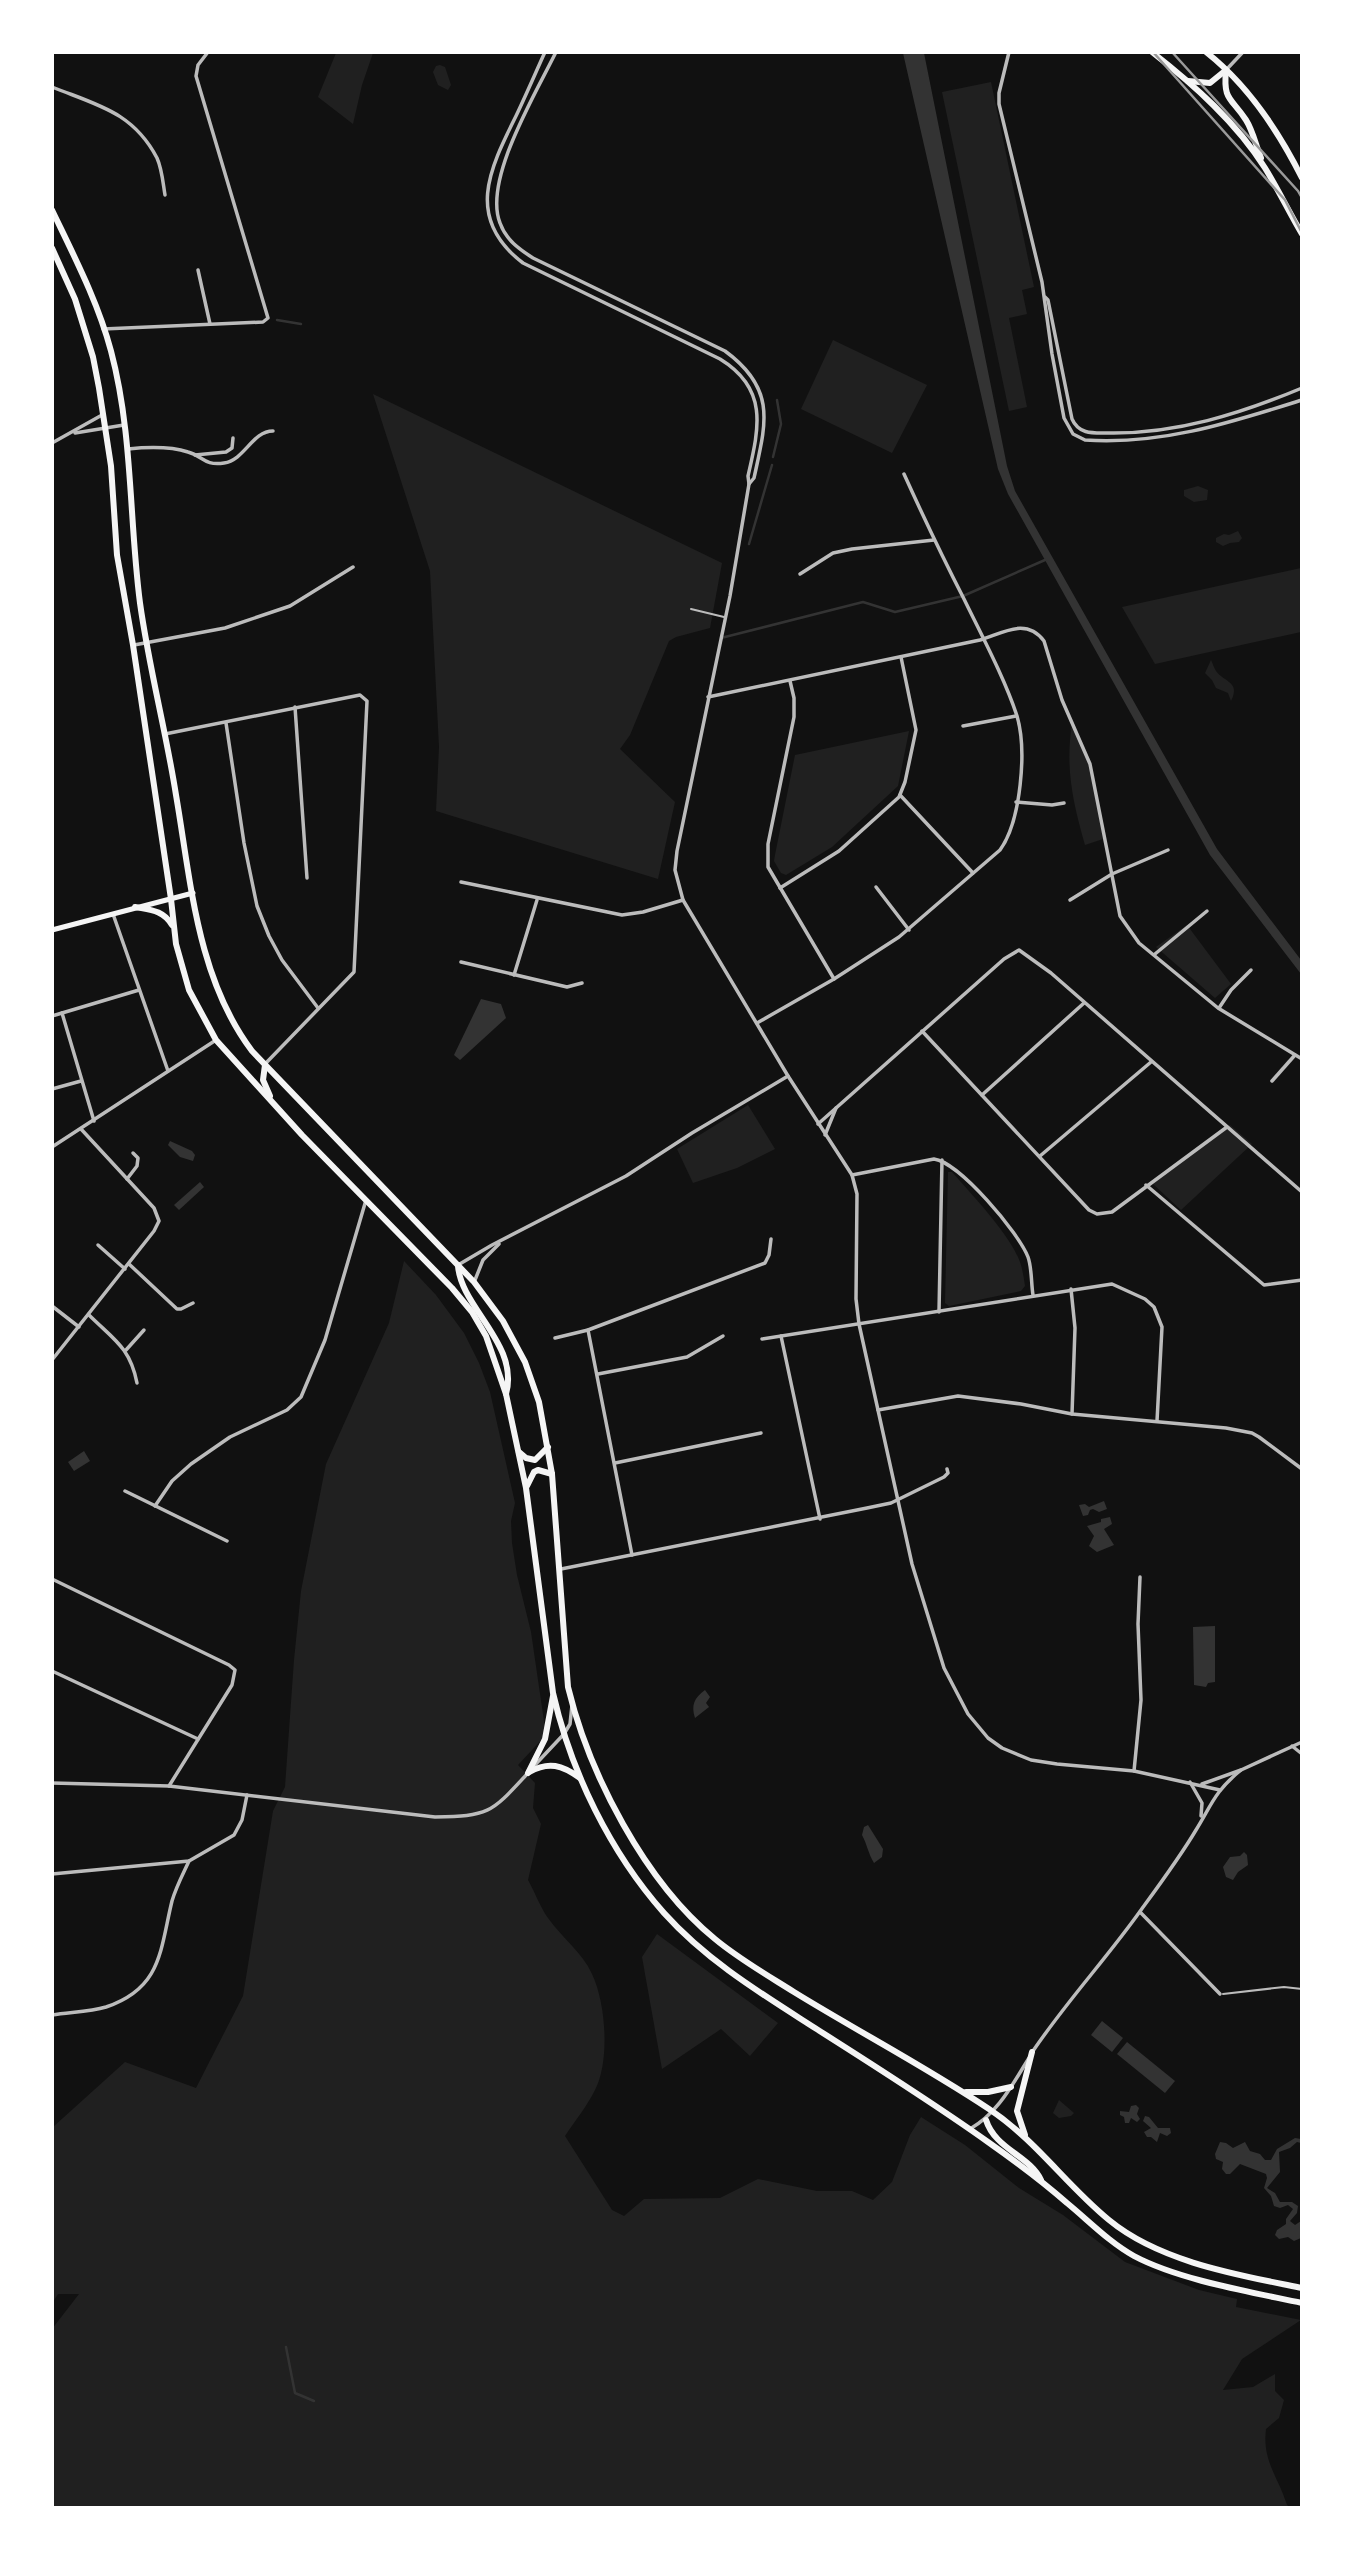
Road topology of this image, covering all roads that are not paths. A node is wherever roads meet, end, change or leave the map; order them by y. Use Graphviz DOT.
graph roads {
  1 [pos="208,52"];
  2 [pos="545,52"];
  3 [pos="556,52"];
  4 [pos="1009,52"];
  5 [pos="1152,52"];
  6 [pos="1206,52"];
  7 [pos="1243,52"];
  8 [pos="1226,70"];
  9 [pos="1188,80"];
  10 [pos="52,87"];
  11 [pos="1264,166"];
  12 [pos="1301,178"];
  13 [pos="165,195"];
  14 [pos="52,210"];
  15 [pos="1301,234"];
  16 [pos="509,241"];
  17 [pos="503,246"];
  18 [pos="52,247"];
  19 [pos="198,270"];
  20 [pos="1045,297"];
  21 [pos="210,324"];
  22 [pos="103,329"];
  23 [pos="1301,388"];
  24 [pos="1301,400"];
  25 [pos="104,414"];
  26 [pos="124,425"];
  27 [pos="106,429"];
  28 [pos="273,431"];
  29 [pos="1140,432"];
  30 [pos="73,433"];
  31 [pos="233,438"];
  32 [pos="1141,441"];
  33 [pos="52,443"];
  34 [pos="128,449"];
  35 [pos="195,455"];
  36 [pos="904,474"];
  37 [pos="750,484"];
  38 [pos="934,540"];
  39 [pos="353,567"];
  40 [pos="800,574"];
  41 [pos="691,609"];
  42 [pos="725,618"];
  43 [pos="984,639"];
  44 [pos="146,642"];
  45 [pos="133,645"];
  46 [pos="901,657"];
  47 [pos="790,681"];
  48 [pos="708,697"];
  49 [pos="295,707"];
  50 [pos="1017,716"];
  51 [pos="226,723"];
  52 [pos="963,726"];
  53 [pos="165,734"];
  54 [pos="900,795"];
  55 [pos="1016,802"];
  56 [pos="1064,803"];
  57 [pos="1168,850"];
  58 [pos="974,873"];
  59 [pos="1112,874"];
  60 [pos="307,878"];
  61 [pos="461,882"];
  62 [pos="876,887"];
  63 [pos="780,888"];
  64 [pos="192,893"];
  65 [pos="171,898"];
  66 [pos="537,900"];
  67 [pos="683,900"];
  68 [pos="1070,900"];
  69 [pos="135,907"];
  70 [pos="1207,911"];
  71 [pos="113,914"];
  72 [pos="173,927"];
  73 [pos="52,930"];
  74 [pos="909,930"];
  75 [pos="1154,955"];
  76 [pos="461,962"];
  77 [pos="1251,970"];
  78 [pos="514,975"];
  79 [pos="834,979"];
  80 [pos="582,983"];
  81 [pos="139,990"];
  82 [pos="1084,1003"];
  83 [pos="1218,1008"];
  84 [pos="319,1009"];
  85 [pos="62,1013"];
  86 [pos="52,1016"];
  87 [pos="757,1023"];
  88 [pos="922,1031"];
  89 [pos="216,1040"];
  90 [pos="1295,1055"];
  91 [pos="1301,1059"];
  92 [pos="1151,1062"];
  93 [pos="265,1065"];
  94 [pos="168,1072"];
  95 [pos="788,1076"];
  96 [pos="82,1081"];
  97 [pos="1272,1081"];
  98 [pos="52,1089"];
  99 [pos="982,1095"];
  100 [pos="273,1103"];
  101 [pos="836,1107"];
  102 [pos="94,1121"];
  103 [pos="818,1124"];
  104 [pos="1227,1127"];
  105 [pos="81,1129"];
  106 [pos="825,1135"];
  107 [pos="52,1147"];
  108 [pos="133,1153"];
  109 [pos="1040,1156"];
  110 [pos="943,1160"];
  111 [pos="852,1175"];
  112 [pos="127,1179"];
  113 [pos="1146,1185"];
  114 [pos="1301,1192"];
  115 [pos="366,1199"];
  116 [pos="771,1239"];
  117 [pos="500,1242"];
  118 [pos="98,1245"];
  119 [pos="128,1264"];
  120 [pos="458,1265"];
  121 [pos="125,1269"];
  122 [pos="1301,1280"];
  123 [pos="474,1282"];
  124 [pos="1071,1289"];
  125 [pos="1033,1295"];
  126 [pos="193,1303"];
  127 [pos="52,1306"];
  128 [pos="939,1312"];
  129 [pos="89,1315"];
  130 [pos="859,1324"];
  131 [pos="79,1327"];
  132 [pos="144,1329"];
  133 [pos="588,1330"];
  134 [pos="723,1336"];
  135 [pos="781,1336"];
  136 [pos="555,1338"];
  137 [pos="762,1339"];
  138 [pos="126,1350"];
  139 [pos="52,1360"];
  140 [pos="598,1374"];
  141 [pos="136,1383"];
  142 [pos="506,1394"];
  143 [pos="878,1410"];
  144 [pos="1072,1414"];
  145 [pos="1157,1421"];
  146 [pos="761,1433"];
  147 [pos="548,1447"];
  148 [pos="519,1452"];
  149 [pos="615,1463"];
  150 [pos="947,1469"];
  151 [pos="1301,1469"];
  152 [pos="552,1474"];
  153 [pos="527,1488"];
  154 [pos="125,1491"];
  155 [pos="897,1499"];
  156 [pos="155,1506"];
  157 [pos="820,1519"];
  158 [pos="227,1541"];
  159 [pos="632,1555"];
  160 [pos="561,1569"];
  161 [pos="1140,1577"];
  162 [pos="52,1579"];
  163 [pos="52,1671"];
  164 [pos="553,1693"];
  165 [pos="572,1703"];
  166 [pos="564,1734"];
  167 [pos="198,1739"];
  168 [pos="1301,1742"];
  169 [pos="1292,1746"];
  170 [pos="1301,1754"];
  171 [pos="1241,1770"];
  172 [pos="1135,1771"];
  173 [pos="528,1773"];
  174 [pos="582,1779"];
  175 [pos="1190,1782"];
  176 [pos="52,1783"];
  177 [pos="1200,1784"];
  178 [pos="169,1786"];
  179 [pos="1220,1790"];
  180 [pos="247,1795"];
  181 [pos="1198,1828"];
  182 [pos="189,1861"];
  183 [pos="52,1874"];
  184 [pos="1140,1912"];
  185 [pos="1301,1989"];
  186 [pos="1220,1994"];
  187 [pos="52,2015"];
  188 [pos="1032,2052"];
  189 [pos="1011,2087"];
  190 [pos="964,2092"];
  191 [pos="993,2112"];
  192 [pos="986,2120"];
  193 [pos="970,2129"];
  194 [pos="1025,2135"];
  195 [pos="1042,2182"];
  196 [pos="1301,2288"];
  197 [pos="1301,2303"];
  1 -- 21 [label="street"];
  2 -- 17 [label="street"];
  3 -- 16 [label="street"];
  4 -- 20 [label="street"];
  5 -- 9 [label="main road"];
  6 -- 8 [label="main road"];
  7 -- 8 [label="street"];
  8 -- 9 [label="main road"];
  8 -- 11 [label="main road"];
  8 -- 12 [label="main road"];
  9 -- 11 [label="main road"];
  10 -- 13 [label="street"];
  11 -- 15 [label="main road"];
  14 -- 22 [label="main road"];
  16 -- 17 [label="street"];
  16 -- 37 [label="street"];
  17 -- 37 [label="street"];
  18 -- 25 [label="main road"];
  19 -- 21 [label="street"];
  20 -- 29 [label="street"];
  20 -- 32 [label="street"];
  21 -- 22 [label="street"];
  22 -- 26 [label="main road"];
  23 -- 29 [label="street"];
  24 -- 32 [label="street"];
  25 -- 27 [label="main road"];
  25 -- 30 [label="street"];
  26 -- 27 [label="street"];
  26 -- 34 [label="main road"];
  27 -- 30 [label="street"];
  27 -- 45 [label="main road"];
  28 -- 35 [label="street"];
  29 -- 32 [label="street"];
  30 -- 33 [label="street"];
  31 -- 35 [label="street"];
  34 -- 35 [label="street"];
  34 -- 44 [label="main road"];
  36 -- 38 [label="street"];
  37 -- 42 [label="street"];
  38 -- 40 [label="street"];
  38 -- 43 [label="street"];
  39 -- 44 [label="street"];
  41 -- 42 [label="lane"];
  42 -- 48 [label="street"];
  43 -- 46 [label="street"];
  43 -- 50 [label="street"];
  43 -- 59 [label="street"];
  44 -- 45 [label="street"];
  44 -- 53 [label="main road"];
  45 -- 65 [label="main road"];
  46 -- 47 [label="street"];
  46 -- 54 [label="street"];
  47 -- 48 [label="street"];
  47 -- 63 [label="street"];
  48 -- 67 [label="street"];
  49 -- 51 [label="street"];
  49 -- 60 [label="street"];
  49 -- 84 [label="street"];
  50 -- 52 [label="street"];
  50 -- 55 [label="street"];
  51 -- 53 [label="street"];
  51 -- 84 [label="street"];
  53 -- 64 [label="main road"];
  54 -- 58 [label="street"];
  54 -- 63 [label="street"];
  55 -- 56 [label="street"];
  55 -- 58 [label="street"];
  57 -- 59 [label="street"];
  58 -- 74 [label="street"];
  59 -- 68 [label="street"];
  59 -- 75 [label="street"];
  61 -- 66 [label="street"];
  62 -- 74 [label="street"];
  63 -- 79 [label="street"];
  64 -- 65 [label="main road"];
  64 -- 93 [label="main road"];
  65 -- 69 [label="main road"];
  65 -- 72 [label="main road"];
  66 -- 67 [label="street"];
  66 -- 78 [label="street"];
  67 -- 87 [label="street"];
  69 -- 71 [label="main road"];
  69 -- 72 [label="main road"];
  70 -- 75 [label="street"];
  71 -- 73 [label="main road"];
  71 -- 81 [label="street"];
  72 -- 89 [label="main road"];
  74 -- 79 [label="street"];
  75 -- 83 [label="street"];
  76 -- 78 [label="street"];
  77 -- 83 [label="street"];
  78 -- 80 [label="street"];
  79 -- 87 [label="street"];
  81 -- 85 [label="street"];
  81 -- 94 [label="street"];
  82 -- 88 [label="street"];
  82 -- 92 [label="street"];
  82 -- 99 [label="street"];
  83 -- 90 [label="street"];
  84 -- 93 [label="street"];
  85 -- 86 [label="street"];
  85 -- 96 [label="street"];
  87 -- 95 [label="street"];
  88 -- 99 [label="street"];
  88 -- 101 [label="street"];
  89 -- 94 [label="street"];
  89 -- 100 [label="main road"];
  90 -- 91 [label="street"];
  90 -- 97 [label="street"];
  92 -- 104 [label="street"];
  92 -- 109 [label="street"];
  93 -- 100 [label="main road"];
  93 -- 120 [label="main road"];
  94 -- 102 [label="street"];
  95 -- 103 [label="street"];
  95 -- 117 [label="street"];
  96 -- 98 [label="street"];
  96 -- 102 [label="street"];
  99 -- 109 [label="street"];
  100 -- 115 [label="main road"];
  101 -- 103 [label="street"];
  101 -- 106 [label="street"];
  102 -- 105 [label="street"];
  103 -- 106 [label="street"];
  104 -- 113 [label="street"];
  104 -- 114 [label="street"];
  105 -- 107 [label="street"];
  105 -- 112 [label="street"];
  106 -- 111 [label="street"];
  108 -- 112 [label="street"];
  109 -- 113 [label="street"];
  110 -- 111 [label="street"];
  110 -- 125 [label="street"];
  110 -- 128 [label="street"];
  111 -- 130 [label="street"];
  112 -- 119 [label="street"];
  113 -- 122 [label="street"];
  115 -- 142 [label="main road"];
  115 -- 156 [label="street"];
  116 -- 133 [label="street"];
  117 -- 120 [label="street"];
  117 -- 123 [label="street"];
  118 -- 121 [label="street"];
  119 -- 121 [label="street"];
  119 -- 126 [label="street"];
  120 -- 123 [label="main road"];
  120 -- 142 [label="main road"];
  121 -- 129 [label="street"];
  123 -- 147 [label="main road"];
  124 -- 125 [label="street"];
  124 -- 144 [label="street"];
  124 -- 145 [label="street"];
  125 -- 128 [label="street"];
  127 -- 131 [label="street"];
  128 -- 130 [label="street"];
  129 -- 131 [label="street"];
  129 -- 138 [label="street"];
  130 -- 135 [label="street"];
  130 -- 143 [label="street"];
  131 -- 139 [label="street"];
  132 -- 138 [label="street"];
  133 -- 136 [label="street"];
  133 -- 140 [label="street"];
  134 -- 140 [label="street"];
  135 -- 137 [label="street"];
  135 -- 157 [label="street"];
  138 -- 141 [label="street"];
  140 -- 149 [label="street"];
  142 -- 148 [label="main road"];
  143 -- 144 [label="street"];
  143 -- 155 [label="street"];
  144 -- 145 [label="street"];
  145 -- 151 [label="street"];
  146 -- 149 [label="street"];
  147 -- 148 [label="main road"];
  147 -- 152 [label="main road"];
  148 -- 153 [label="main road"];
  149 -- 159 [label="street"];
  150 -- 155 [label="street"];
  152 -- 153 [label="main road"];
  152 -- 160 [label="main road"];
  153 -- 164 [label="main road"];
  154 -- 156 [label="street"];
  155 -- 157 [label="street"];
  155 -- 172 [label="street"];
  156 -- 158 [label="street"];
  157 -- 159 [label="street"];
  159 -- 160 [label="street"];
  160 -- 165 [label="main road"];
  161 -- 172 [label="street"];
  162 -- 167 [label="street"];
  163 -- 167 [label="street"];
  164 -- 166 [label="main road"];
  164 -- 173 [label="main road"];
  165 -- 166 [label="street"];
  165 -- 190 [label="main road"];
  166 -- 173 [label="street"];
  166 -- 174 [label="main road"];
  167 -- 178 [label="street"];
  168 -- 169 [label="street"];
  169 -- 170 [label="street"];
  169 -- 171 [label="street"];
  171 -- 177 [label="street"];
  171 -- 179 [label="street"];
  172 -- 175 [label="street"];
  173 -- 174 [label="main road"];
  173 -- 180 [label="street"];
  174 -- 193 [label="main road"];
  175 -- 177 [label="street"];
  175 -- 181 [label="street"];
  176 -- 178 [label="street"];
  177 -- 179 [label="street"];
  178 -- 180 [label="street"];
  179 -- 181 [label="street"];
  180 -- 182 [label="street"];
  181 -- 184 [label="street"];
  182 -- 183 [label="street"];
  182 -- 187 [label="street"];
  184 -- 186 [label="street"];
  184 -- 188 [label="street"];
  185 -- 186 [label="lane"];
  188 -- 189 [label="street"];
  188 -- 194 [label="main road"];
  189 -- 190 [label="main road"];
  189 -- 191 [label="street"];
  190 -- 191 [label="main road"];
  191 -- 192 [label="street"];
  191 -- 194 [label="main road"];
  192 -- 193 [label="street"];
  192 -- 195 [label="main road"];
  193 -- 195 [label="main road"];
  194 -- 196 [label="main road"];
  195 -- 197 [label="main road"];
}
